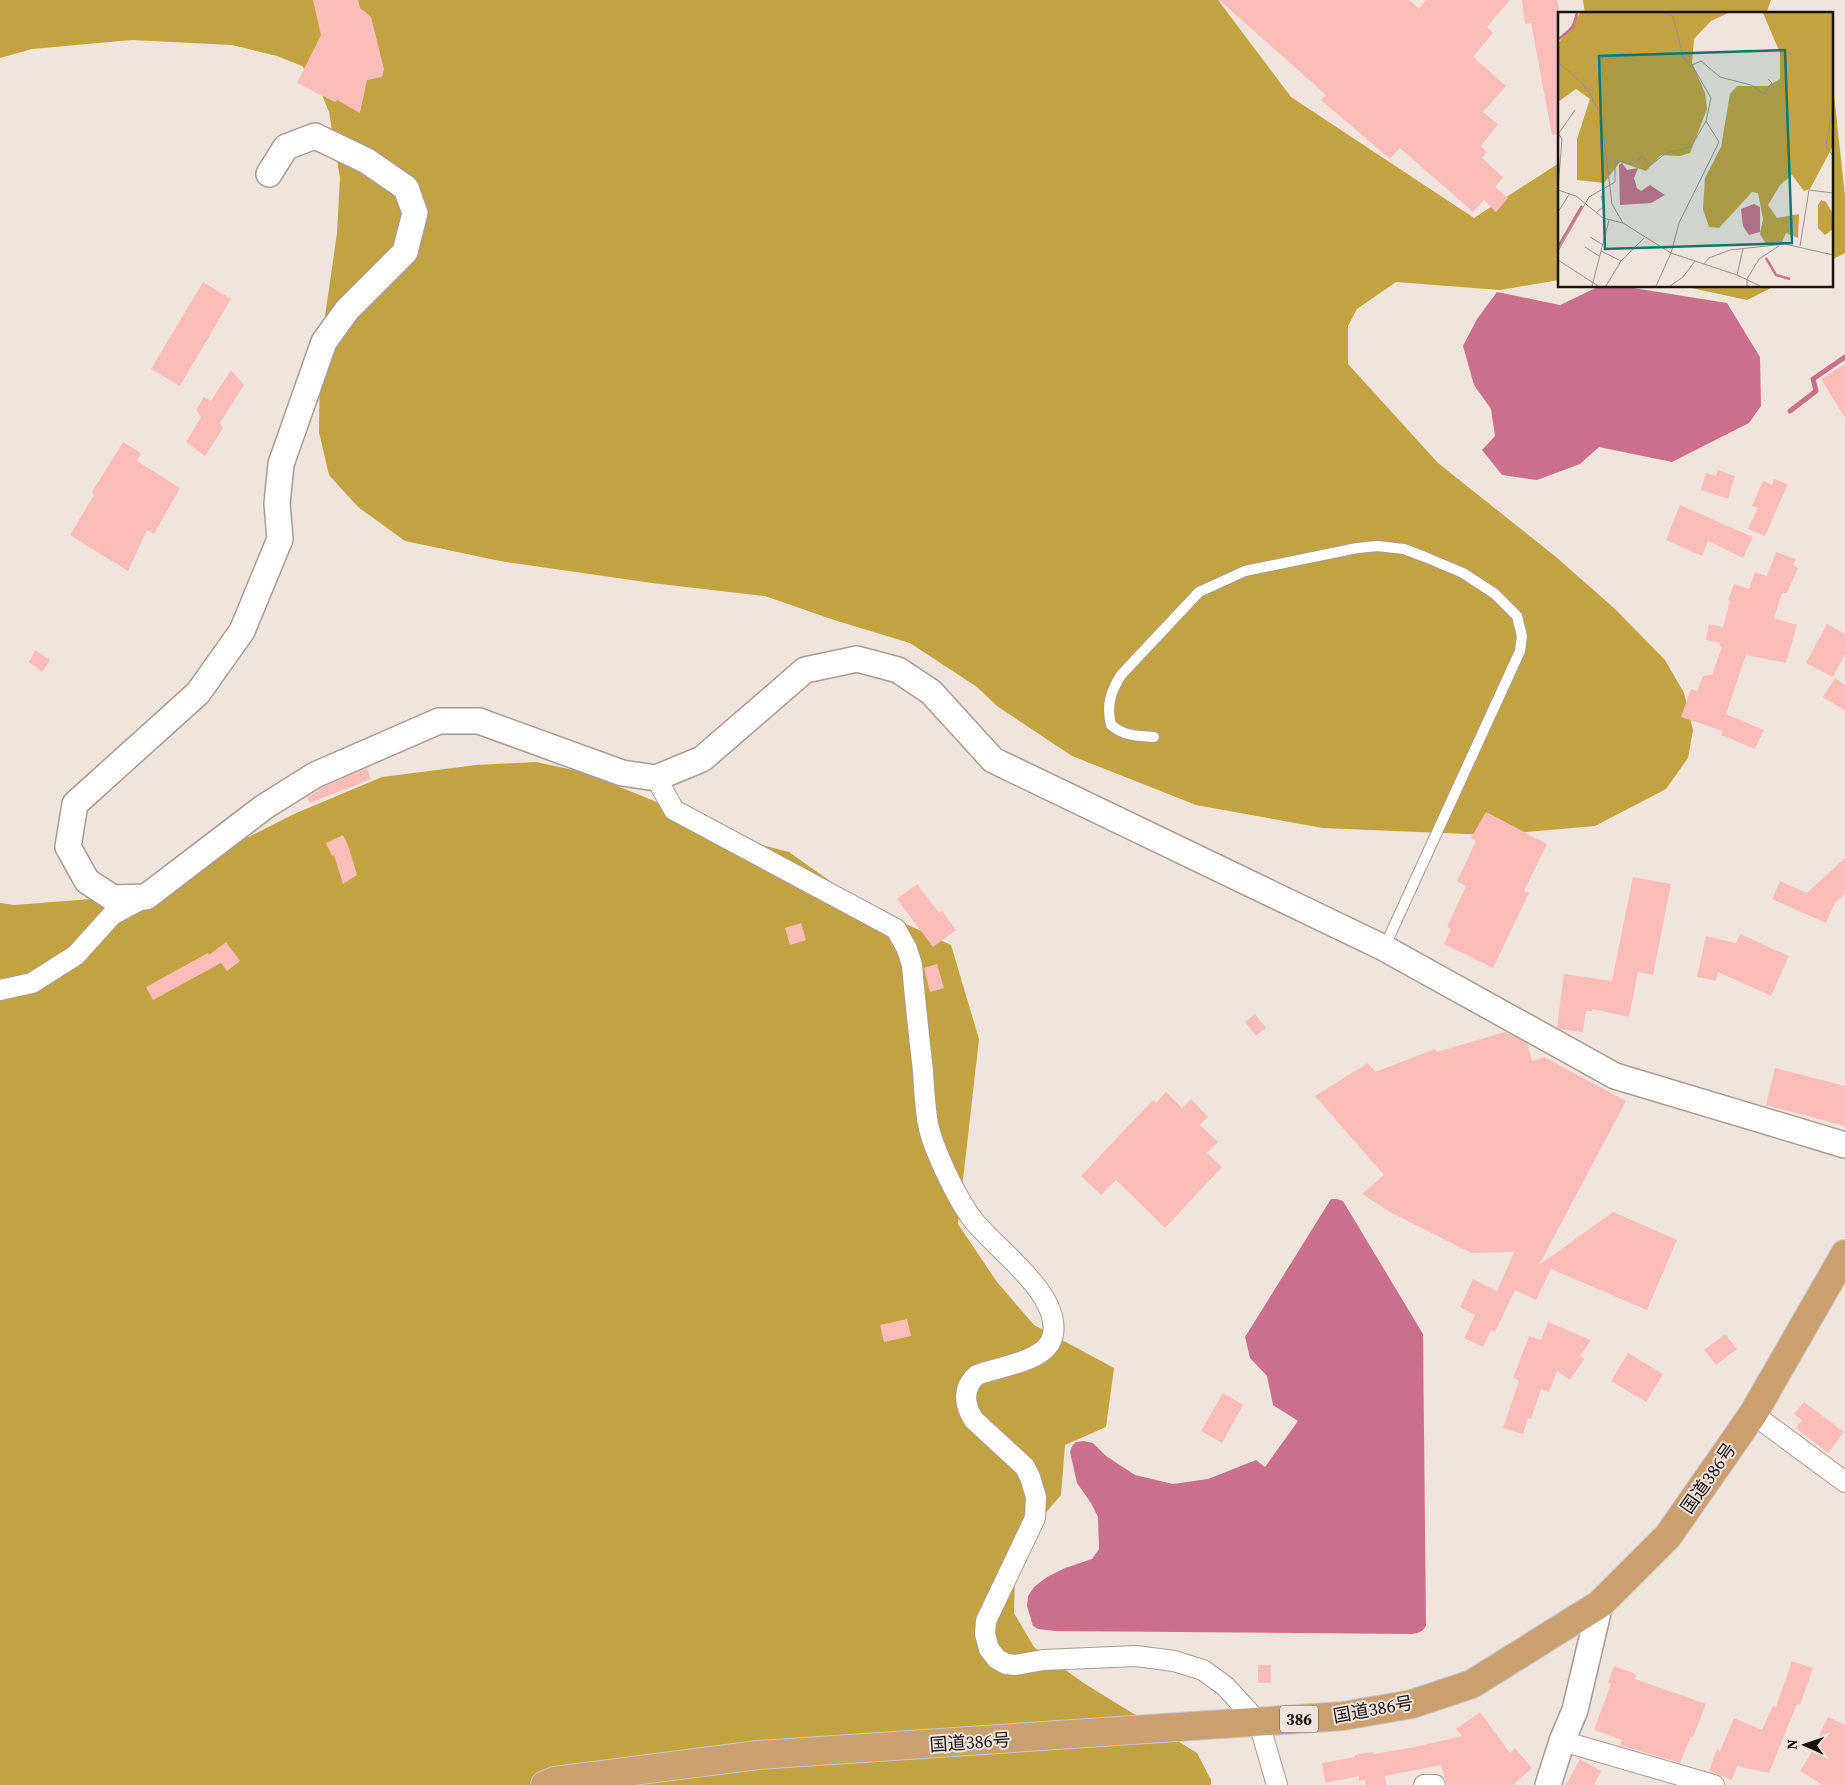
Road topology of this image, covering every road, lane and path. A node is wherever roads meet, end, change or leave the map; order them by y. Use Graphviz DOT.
graph roads {
  1 [pos="269,174"];
  2 [pos="1154,737"];
  3 [pos="656,778"];
  4 [pos="146,897"];
  5 [pos="1384,948"];
  6 [pos="0,990"];
  7 [pos="1845,1145"];
  8 [pos="1845,1254"];
  9 [pos="1753,1414"];
  10 [pos="1845,1482"];
  11 [pos="1600,1604"];
  12 [pos="1259,1722"];
  13 [pos="1562,1741"];
  14 [pos="545,1785"];
  15 [pos="1277,1785"];
  16 [pos="1424,1785"];
  17 [pos="1435,1785"];
  18 [pos="1548,1785"];
  19 [pos="1714,1785"];
  1 -- 4 [label="street"];
  2 -- 5 [label="lane"];
  3 -- 4 [label="street"];
  3 -- 5 [label="street"];
  3 -- 12 [label="street"];
  4 -- 6 [label="street"];
  5 -- 7 [label="street"];
  8 -- 9 [label="highway, 国道386号 / 386"];
  9 -- 10 [label="street"];
  9 -- 11 [label="highway, 国道386号 / 386"];
  11 -- 12 [label="highway, 国道386号 / 386"];
  11 -- 13 [label="street"];
  12 -- 14 [label="highway, 国道386号 / 386"];
  12 -- 15 [label="street"];
  13 -- 18 [label="street"];
  13 -- 19 [label="street"];
  16 -- 17 [label="street"];
}
